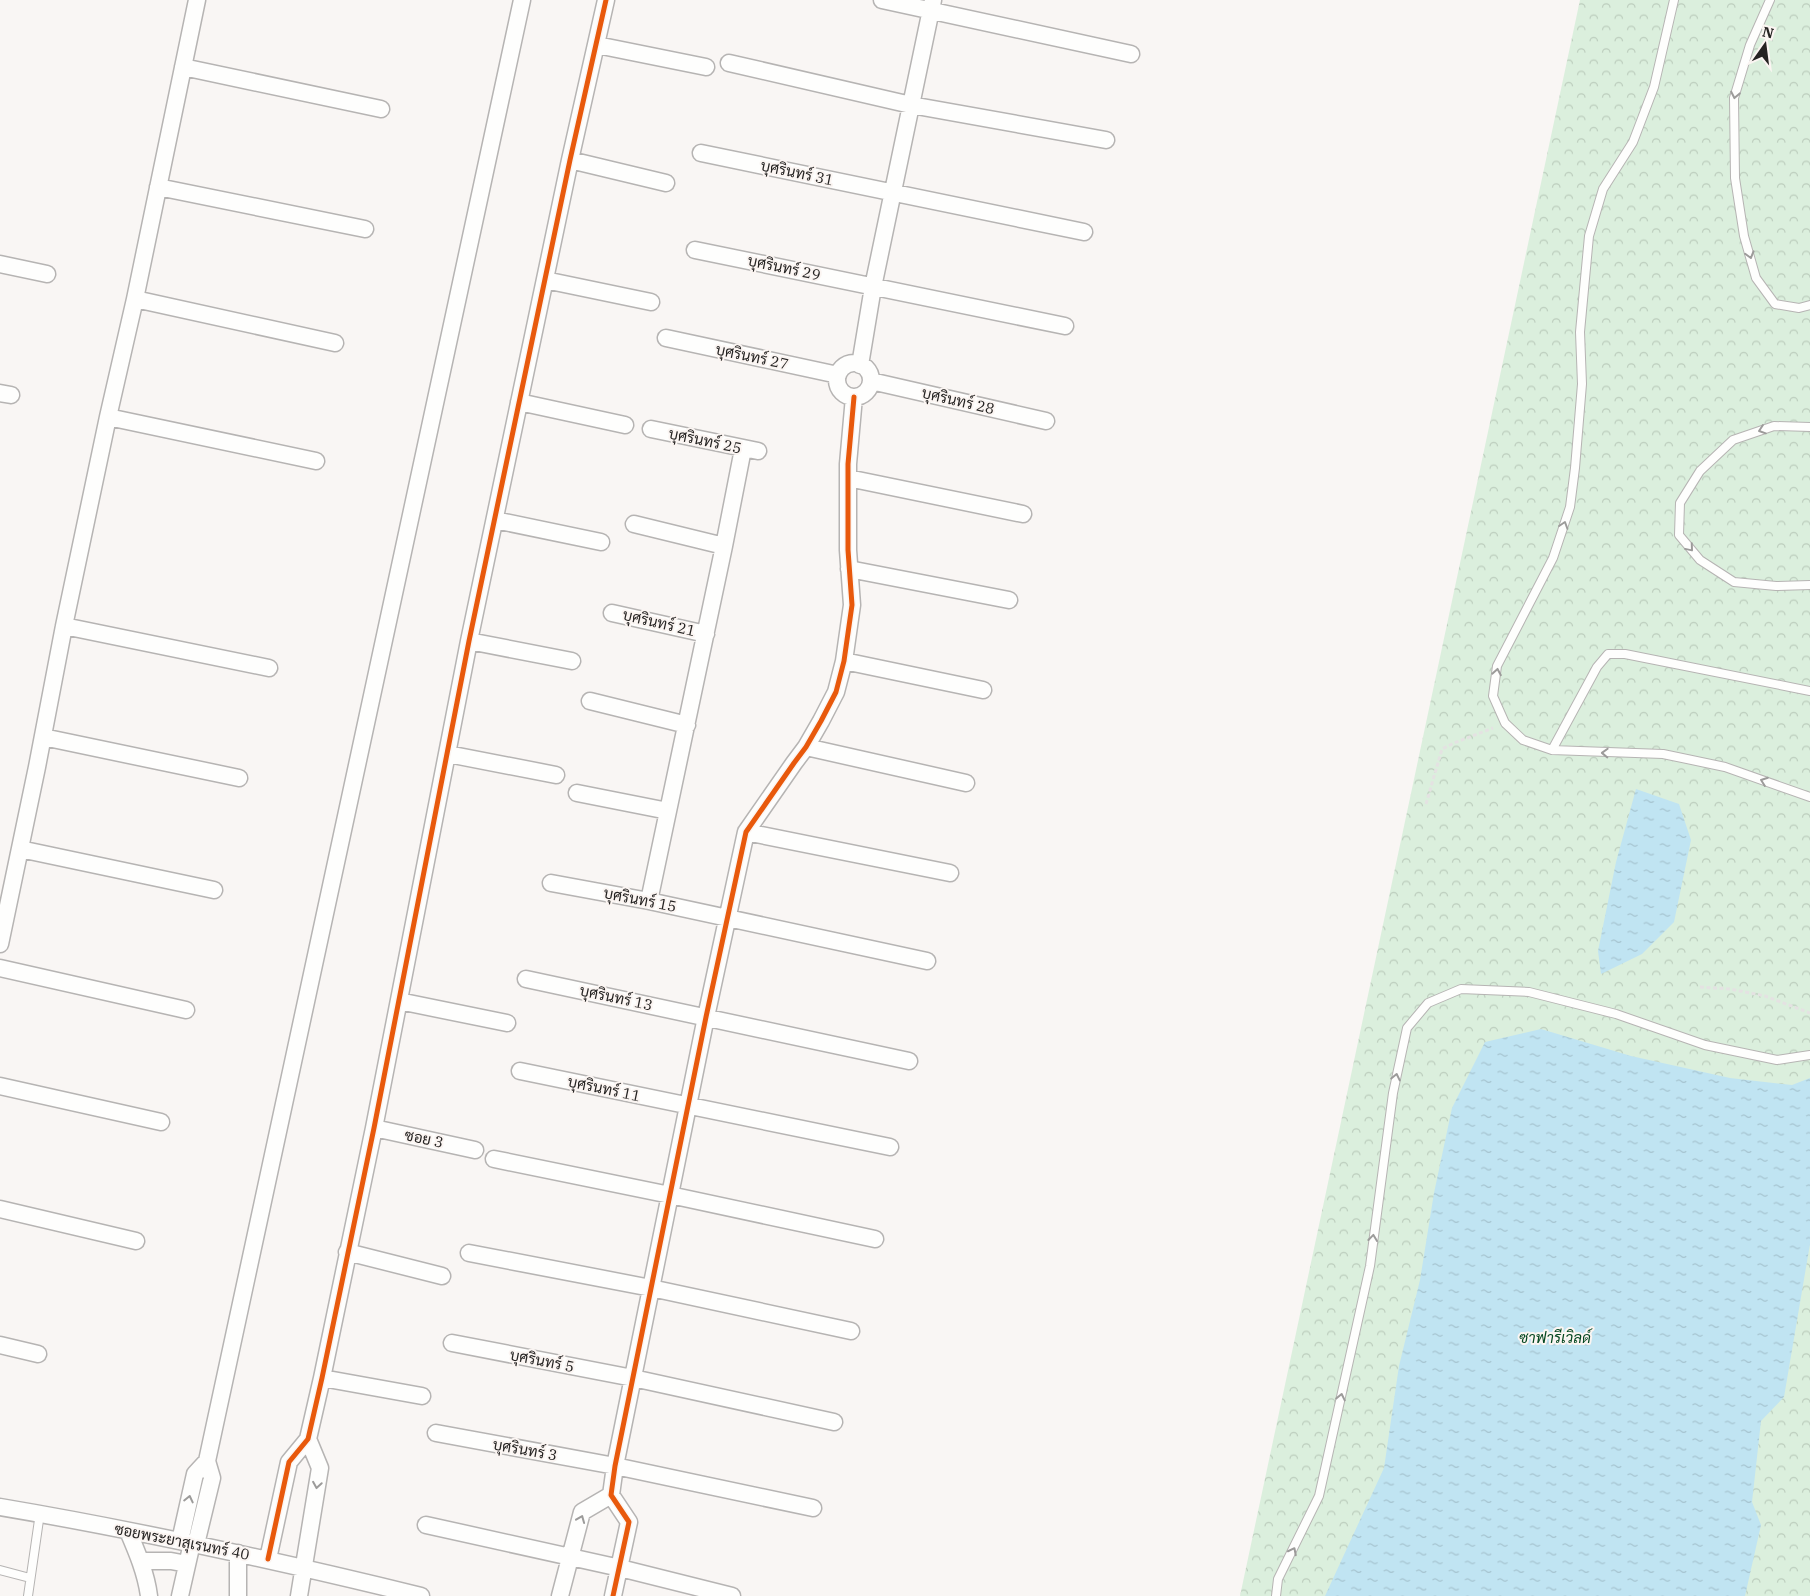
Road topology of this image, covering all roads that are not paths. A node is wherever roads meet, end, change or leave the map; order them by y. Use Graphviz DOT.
graph roads {
  1 [pos="197,0"];
  2 [pos="522,0"];
  3 [pos="606,0"];
  4 [pos="882,0"];
  5 [pos="1674,0"];
  6 [pos="1770,0"];
  7 [pos="932,5"];
  8 [pos="597,45"];
  9 [pos="1131,54"];
  10 [pos="729,63"];
  11 [pos="183,67"];
  12 [pos="706,67"];
  13 [pos="911,104"];
  14 [pos="381,109"];
  15 [pos="1106,140"];
  16 [pos="701,153"];
  17 [pos="570,160"];
  18 [pos="666,183"];
  19 [pos="158,187"];
  20 [pos="893,194"];
  21 [pos="365,229"];
  22 [pos="1084,232"];
  23 [pos="694,250"];
  24 [pos="0,264"];
  25 [pos="47,274"];
  26 [pos="545,280"];
  27 [pos="874,287"];
  28 [pos="135,299"];
  29 [pos="651,302"];
  30 [pos="1810,305"];
  31 [pos="1065,326"];
  32 [pos="666,338"];
  33 [pos="335,343"];
  34 [pos="860,365"];
  35 [pos="838,375"];
  36 [pos="871,381"];
  37 [pos="854,397"];
  38 [pos="519,402"];
  39 [pos="108,417"];
  40 [pos="1046,420"];
  41 [pos="625,425"];
  42 [pos="1810,427"];
  43 [pos="651,429"];
  44 [pos="316,462"];
  45 [pos="848,478"];
  46 [pos="1023,514"];
  47 [pos="495,520"];
  48 [pos="634,524"];
  49 [pos="601,542"];
  50 [pos="724,546"];
  51 [pos="849,569"];
  52 [pos="1810,585"];
  53 [pos="1009,600"];
  54 [pos="612,613"];
  55 [pos="64,626"];
  56 [pos="706,634"];
  57 [pos="469,641"];
  58 [pos="572,661"];
  59 [pos="844,661"];
  60 [pos="268,668"];
  61 [pos="983,690"];
  62 [pos="1810,691"];
  63 [pos="590,701"];
  64 [pos="687,724"];
  65 [pos="43,737"];
  66 [pos="806,747"];
  67 [pos="1552,750"];
  68 [pos="448,754"];
  69 [pos="556,775"];
  70 [pos="239,778"];
  71 [pos="966,783"];
  72 [pos="576,793"];
  73 [pos="1810,798"];
  74 [pos="668,811"];
  75 [pos="746,832"];
  76 [pos="20,849"];
  77 [pos="950,872"];
  78 [pos="551,884"];
  79 [pos="214,890"];
  80 [pos="649,901"];
  81 [pos="728,918"];
  82 [pos="0,944"];
  83 [pos="928,961"];
  84 [pos="0,968"];
  85 [pos="526,979"];
  86 [pos="399,1002"];
  87 [pos="186,1010"];
  88 [pos="706,1017"];
  89 [pos="507,1024"];
  90 [pos="1810,1055"];
  91 [pos="909,1061"];
  92 [pos="520,1071"];
  93 [pos="0,1086"];
  94 [pos="688,1106"];
  95 [pos="161,1122"];
  96 [pos="374,1128"];
  97 [pos="890,1147"];
  98 [pos="475,1150"];
  99 [pos="494,1159"];
  100 [pos="670,1195"];
  101 [pos="0,1209"];
  102 [pos="875,1239"];
  103 [pos="136,1241"];
  104 [pos="347,1252"];
  105 [pos="469,1253"];
  106 [pos="442,1276"];
  107 [pos="652,1288"];
  108 [pos="851,1331"];
  109 [pos="452,1343"];
  110 [pos="0,1345"];
  111 [pos="38,1354"];
  112 [pos="322,1378"];
  113 [pos="633,1378"];
  114 [pos="422,1396"];
  115 [pos="834,1422"];
  116 [pos="436,1433"];
  117 [pos="308,1439"];
  118 [pos="615,1466"];
  119 [pos="611,1495"];
  120 [pos="0,1507"];
  121 [pos="813,1508"];
  122 [pos="40,1513"];
  123 [pos="426,1525"];
  124 [pos="128,1531"];
  125 [pos="189,1543"];
  126 [pos="238,1553"];
  127 [pos="570,1556"];
  128 [pos="268,1559"];
  129 [pos="141,1561"];
  130 [pos="187,1564"];
  131 [pos="304,1567"];
  132 [pos="620,1568"];
  133 [pos="0,1570"];
  134 [pos="30,1578"];
  135 [pos="28,1596"];
  136 [pos="149,1596"];
  137 [pos="180,1596"];
  138 [pos="238,1596"];
  139 [pos="299,1596"];
  140 [pos="421,1596"];
  141 [pos="560,1596"];
  142 [pos="613,1596"];
  143 [pos="732,1596"];
  144 [pos="1276,1596"];
  1 -- 11 [label="street"];
  2 -- 125 [label="street"];
  3 -- 8 [label="street"];
  4 -- 7 [label="street"];
  67 -- 5 [label="lane, one-way"];
  6 -- 30 [label="lane, one-way"];
  7 -- 9 [label="street"];
  7 -- 13 [label="street"];
  8 -- 12 [label="street"];
  8 -- 17 [label="street"];
  10 -- 13 [label="street"];
  11 -- 14 [label="street"];
  11 -- 19 [label="street"];
  13 -- 15 [label="street"];
  13 -- 20 [label="street"];
  16 -- 20 [label="street, บุศรินทร์ 31"];
  17 -- 18 [label="street"];
  17 -- 26 [label="street"];
  19 -- 21 [label="street"];
  19 -- 28 [label="street"];
  20 -- 22 [label="street, บุศรินทร์ 31"];
  20 -- 27 [label="street"];
  23 -- 27 [label="street, บุศรินทร์ 29"];
  24 -- 25 [label="street"];
  26 -- 29 [label="street"];
  26 -- 38 [label="street"];
  27 -- 31 [label="street, บุศรินทร์ 29"];
  27 -- 34 [label="street"];
  28 -- 33 [label="street"];
  28 -- 39 [label="street"];
  32 -- 35 [label="street, บุศรินทร์ 27"];
  34 -- 35 [label="street"];
  34 -- 36 [label="street"];
  35 -- 37 [label="street"];
  36 -- 37 [label="street"];
  36 -- 40 [label="street, บุศรินทร์ 28"];
  37 -- 45 [label="street"];
  38 -- 41 [label="street"];
  38 -- 47 [label="street"];
  39 -- 44 [label="street"];
  39 -- 55 [label="street"];
  42 -- 52 [label="lane, one-way"];
  43 -- 50 [label="street, บุศรินทร์ 25"];
  45 -- 46 [label="street"];
  45 -- 51 [label="street"];
  47 -- 49 [label="street"];
  47 -- 57 [label="street"];
  48 -- 50 [label="street"];
  50 -- 56 [label="street"];
  51 -- 53 [label="street"];
  51 -- 59 [label="street"];
  54 -- 56 [label="street, บุศรินทร์ 21"];
  55 -- 60 [label="street"];
  55 -- 65 [label="street"];
  56 -- 64 [label="street"];
  57 -- 58 [label="street"];
  57 -- 68 [label="street"];
  59 -- 61 [label="street"];
  59 -- 66 [label="street"];
  62 -- 67 [label="lane"];
  63 -- 64 [label="street"];
  64 -- 74 [label="street"];
  65 -- 70 [label="street"];
  65 -- 76 [label="street"];
  66 -- 71 [label="street"];
  66 -- 75 [label="street"];
  73 -- 67 [label="lane, one-way"];
  68 -- 69 [label="street"];
  68 -- 86 [label="street"];
  72 -- 74 [label="street"];
  74 -- 80 [label="street"];
  75 -- 77 [label="street"];
  75 -- 81 [label="street"];
  76 -- 79 [label="street"];
  76 -- 82 [label="street"];
  78 -- 80 [label="street, บุศรินทร์ 15"];
  80 -- 81 [label="street, บุศรินทร์ 15"];
  81 -- 83 [label="street, บุศรินทร์ 15"];
  81 -- 88 [label="street"];
  84 -- 87 [label="street"];
  85 -- 88 [label="street, บุศรินทร์ 13"];
  86 -- 89 [label="street"];
  86 -- 96 [label="street"];
  88 -- 91 [label="street, บุศรินทร์ 13"];
  88 -- 94 [label="street"];
  144 -- 90 [label="lane, one-way"];
  92 -- 94 [label="street, บุศรินทร์ 11"];
  93 -- 95 [label="street"];
  94 -- 97 [label="street, บุศรินทร์ 11"];
  94 -- 100 [label="street"];
  96 -- 98 [label="street, ซอย 3"];
  96 -- 104 [label="street"];
  99 -- 100 [label="street"];
  100 -- 102 [label="street"];
  100 -- 107 [label="street"];
  101 -- 103 [label="street"];
  104 -- 106 [label="street"];
  104 -- 112 [label="street"];
  105 -- 107 [label="street"];
  107 -- 108 [label="street"];
  107 -- 113 [label="street"];
  109 -- 113 [label="street, บุศรินทร์ 5"];
  110 -- 111 [label="street"];
  112 -- 114 [label="street"];
  112 -- 117 [label="street"];
  113 -- 115 [label="street, บุศรินทร์ 5"];
  113 -- 118 [label="street"];
  116 -- 118 [label="street, บุศรินทร์ 3"];
  117 -- 128 [label="street"];
  117 -- 131 [label="street, one-way"];
  118 -- 119 [label="street"];
  118 -- 121 [label="street, บุศรินทร์ 3"];
  127 -- 119 [label="street, one-way"];
  119 -- 132 [label="street"];
  120 -- 122 [label="street, ซอยพระยาสุเรนทร์ 40"];
  122 -- 124 [label="street, ซอยพระยาสุเรนทร์ 40"];
  122 -- 134 [label="lane"];
  123 -- 127 [label="street"];
  124 -- 125 [label="street, ซอยพระยาสุเรนทร์ 40"];
  124 -- 129 [label="street"];
  125 -- 126 [label="street, ซอยพระยาสุเรนทร์ 40"];
  125 -- 130 [label="street"];
  126 -- 128 [label="street, ซอยพระยาสุเรนทร์ 40"];
  126 -- 138 [label="street"];
  127 -- 132 [label="street"];
  127 -- 141 [label="street"];
  128 -- 131 [label="street, ซอยพระยาสุเรนทร์ 40"];
  129 -- 130 [label="street"];
  129 -- 136 [label="street"];
  130 -- 137 [label="street"];
  131 -- 139 [label="street"];
  131 -- 140 [label="street, ซอยพระยาสุเรนทร์ 40"];
  132 -- 142 [label="street"];
  132 -- 143 [label="street"];
  133 -- 134 [label="lane"];
  134 -- 135 [label="lane"];
}
